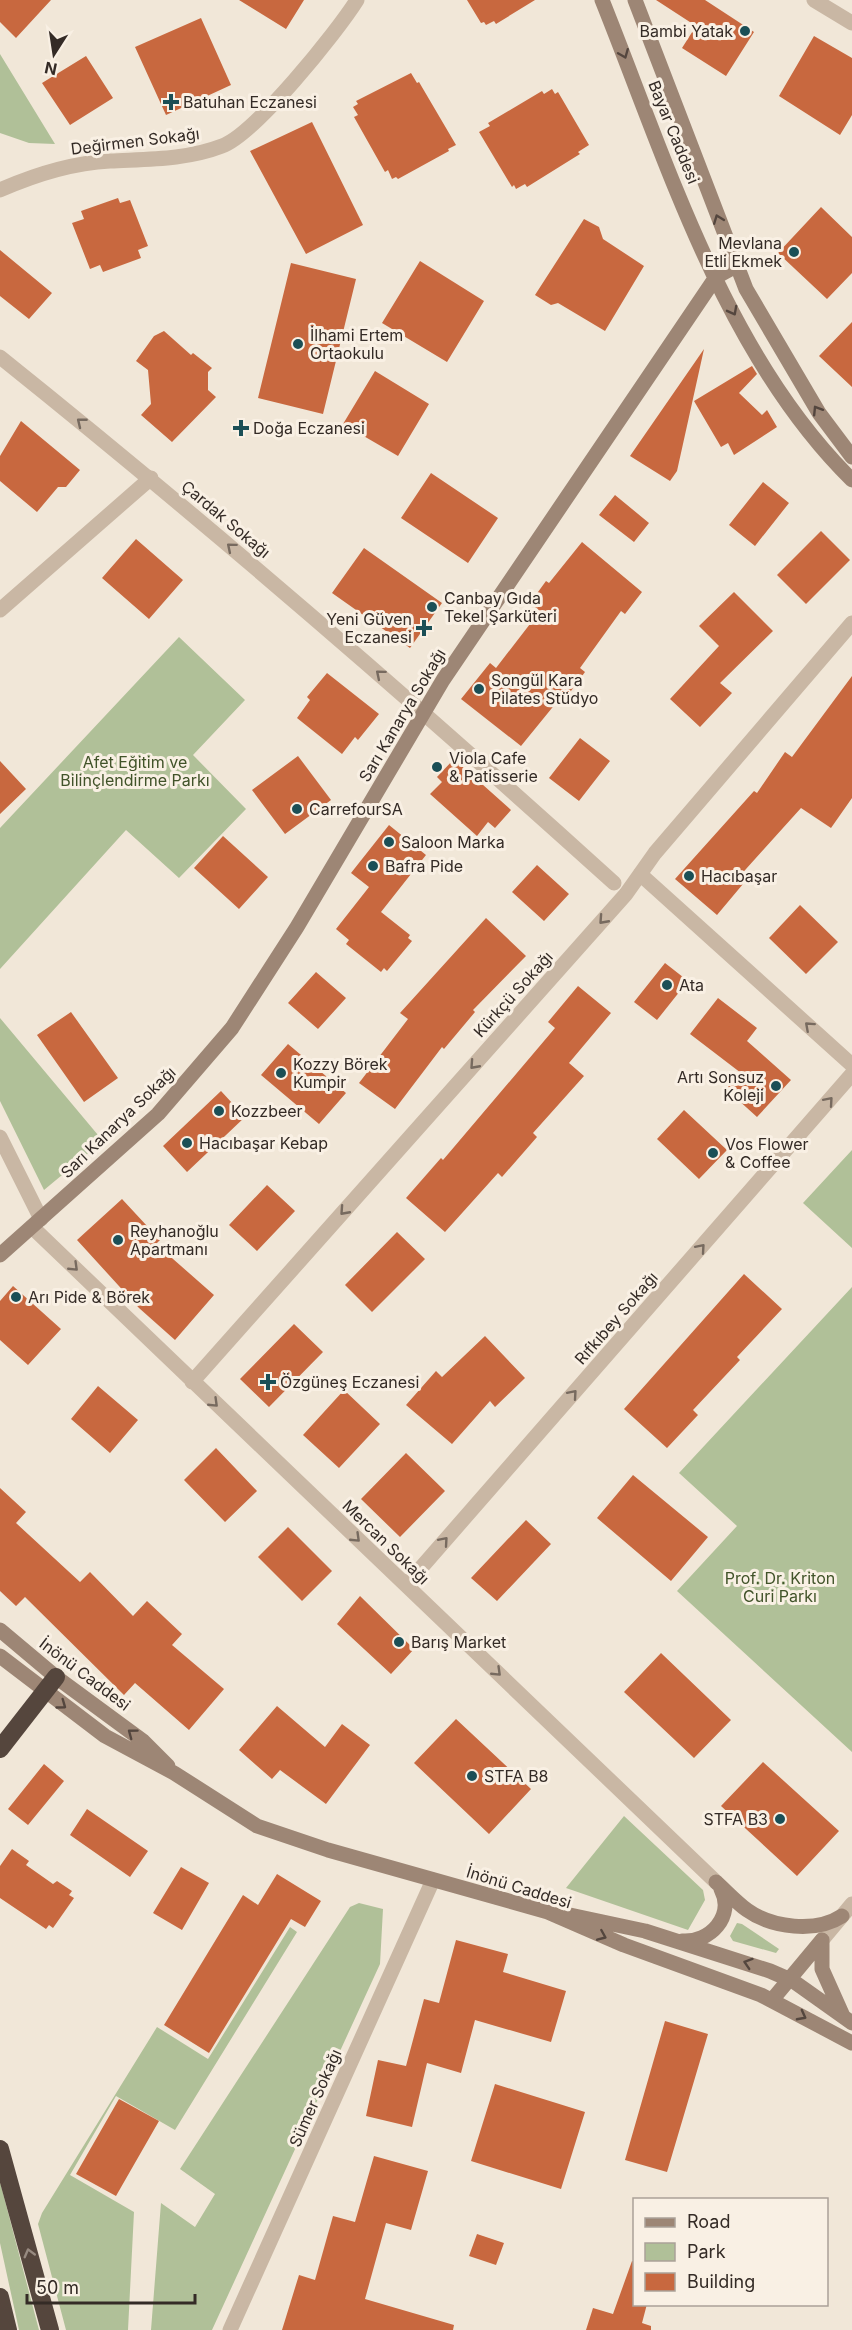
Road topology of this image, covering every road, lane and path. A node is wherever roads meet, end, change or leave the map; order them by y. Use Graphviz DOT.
graph roads {
  1 [pos="357,0"];
  2 [pos="602,0"];
  3 [pos="635,0"];
  4 [pos="814,0"];
  5 [pos="852,23"];
  6 [pos="0,190"];
  7 [pos="736,266"];
  8 [pos="716,277"];
  9 [pos="0,357"];
  10 [pos="852,457"];
  11 [pos="151,478"];
  12 [pos="852,480"];
  13 [pos="0,610"];
  14 [pos="852,623"];
  15 [pos="424,712"];
  16 [pos="640,874"];
  17 [pos="614,883"];
  18 [pos="852,1065"];
  19 [pos="852,1074"];
  20 [pos="0,1137"];
  21 [pos="37,1223"];
  22 [pos="0,1255"];
  23 [pos="192,1382"];
  24 [pos="406,1585"];
  25 [pos="0,1630"];
  26 [pos="0,1656"];
  27 [pos="56,1677"];
  28 [pos="43,1692"];
  29 [pos="0,1749"];
  30 [pos="174,1773"];
  31 [pos="433,1880"];
  32 [pos="716,1881"];
  33 [pos="852,1904"];
  34 [pos="548,1912"];
  35 [pos="842,1916"];
  36 [pos="676,1940"];
  37 [pos="822,1940"];
  38 [pos="789,1979"];
  39 [pos="772,2000"];
  40 [pos="848,2020"];
  41 [pos="852,2043"];
  42 [pos="0,2149"];
  43 [pos="0,2297"];
  44 [pos="8,2330"];
  45 [pos="50,2330"];
  46 [pos="230,2330"];
  1 -- 6 [label="street, Değirmen Sokağı"];
  2 -- 8 [label="main road, Bayar Caddesi, one-way"];
  7 -- 3 [label="main road, Bayar Caddesi, one-way"];
  4 -- 5 [label="street"];
  7 -- 8 [label="main road"];
  10 -- 7 [label="main road, Bayar Caddesi, one-way"];
  8 -- 12 [label="main road, Bayar Caddesi, one-way"];
  8 -- 15 [label="main road, Sarı Kanarya Sokağı"];
  11 -- 9 [label="street, Çardak Sokağı, one-way"];
  11 -- 13 [label="street"];
  15 -- 11 [label="street, Çardak Sokağı, one-way"];
  14 -- 16 [label="street, Kürkçü Sokağı"];
  15 -- 17 [label="street, Çardak Sokağı"];
  15 -- 21 [label="main road, Sarı Kanarya Sokağı"];
  18 -- 16 [label="street, one-way"];
  16 -- 23 [label="street, Kürkçü Sokağı, one-way"];
  24 -- 19 [label="street, Rıfkıbey Sokağı, one-way"];
  20 -- 21 [label="street, Mercan Sokağı"];
  21 -- 22 [label="main road, Sarı Kanarya Sokağı"];
  21 -- 23 [label="street, Mercan Sokağı, one-way"];
  23 -- 24 [label="street, Mercan Sokağı, one-way"];
  24 -- 32 [label="street, Mercan Sokağı, one-way"];
  25 -- 27 [label="main road, İnönü Caddesi"];
  26 -- 28 [label="main road, İnönü Caddesi"];
  27 -- 28 [label="highway"];
  30 -- 27 [label="main road, İnönü Caddesi, one-way"];
  28 -- 29 [label="highway"];
  28 -- 30 [label="main road, İnönü Caddesi, one-way"];
  30 -- 31 [label="main road, İnönü Caddesi"];
  31 -- 34 [label="main road, İnönü Caddesi"];
  31 -- 46 [label="street, Sümer Sokağı"];
  32 -- 35 [label="main road"];
  32 -- 36 [label="main road"];
  33 -- 35 [label="street"];
  34 -- 36 [label="main road"];
  34 -- 39 [label="main road, İnönü Caddesi, one-way"];
  35 -- 37 [label="street"];
  38 -- 36 [label="main road, one-way"];
  37 -- 38 [label="main road"];
  37 -- 40 [label="main road"];
  38 -- 39 [label="main road"];
  38 -- 40 [label="main road"];
  39 -- 41 [label="main road, İnönü Caddesi, one-way"];
  45 -- 42 [label="highway, one-way"];
  43 -- 44 [label="highway"];
}
